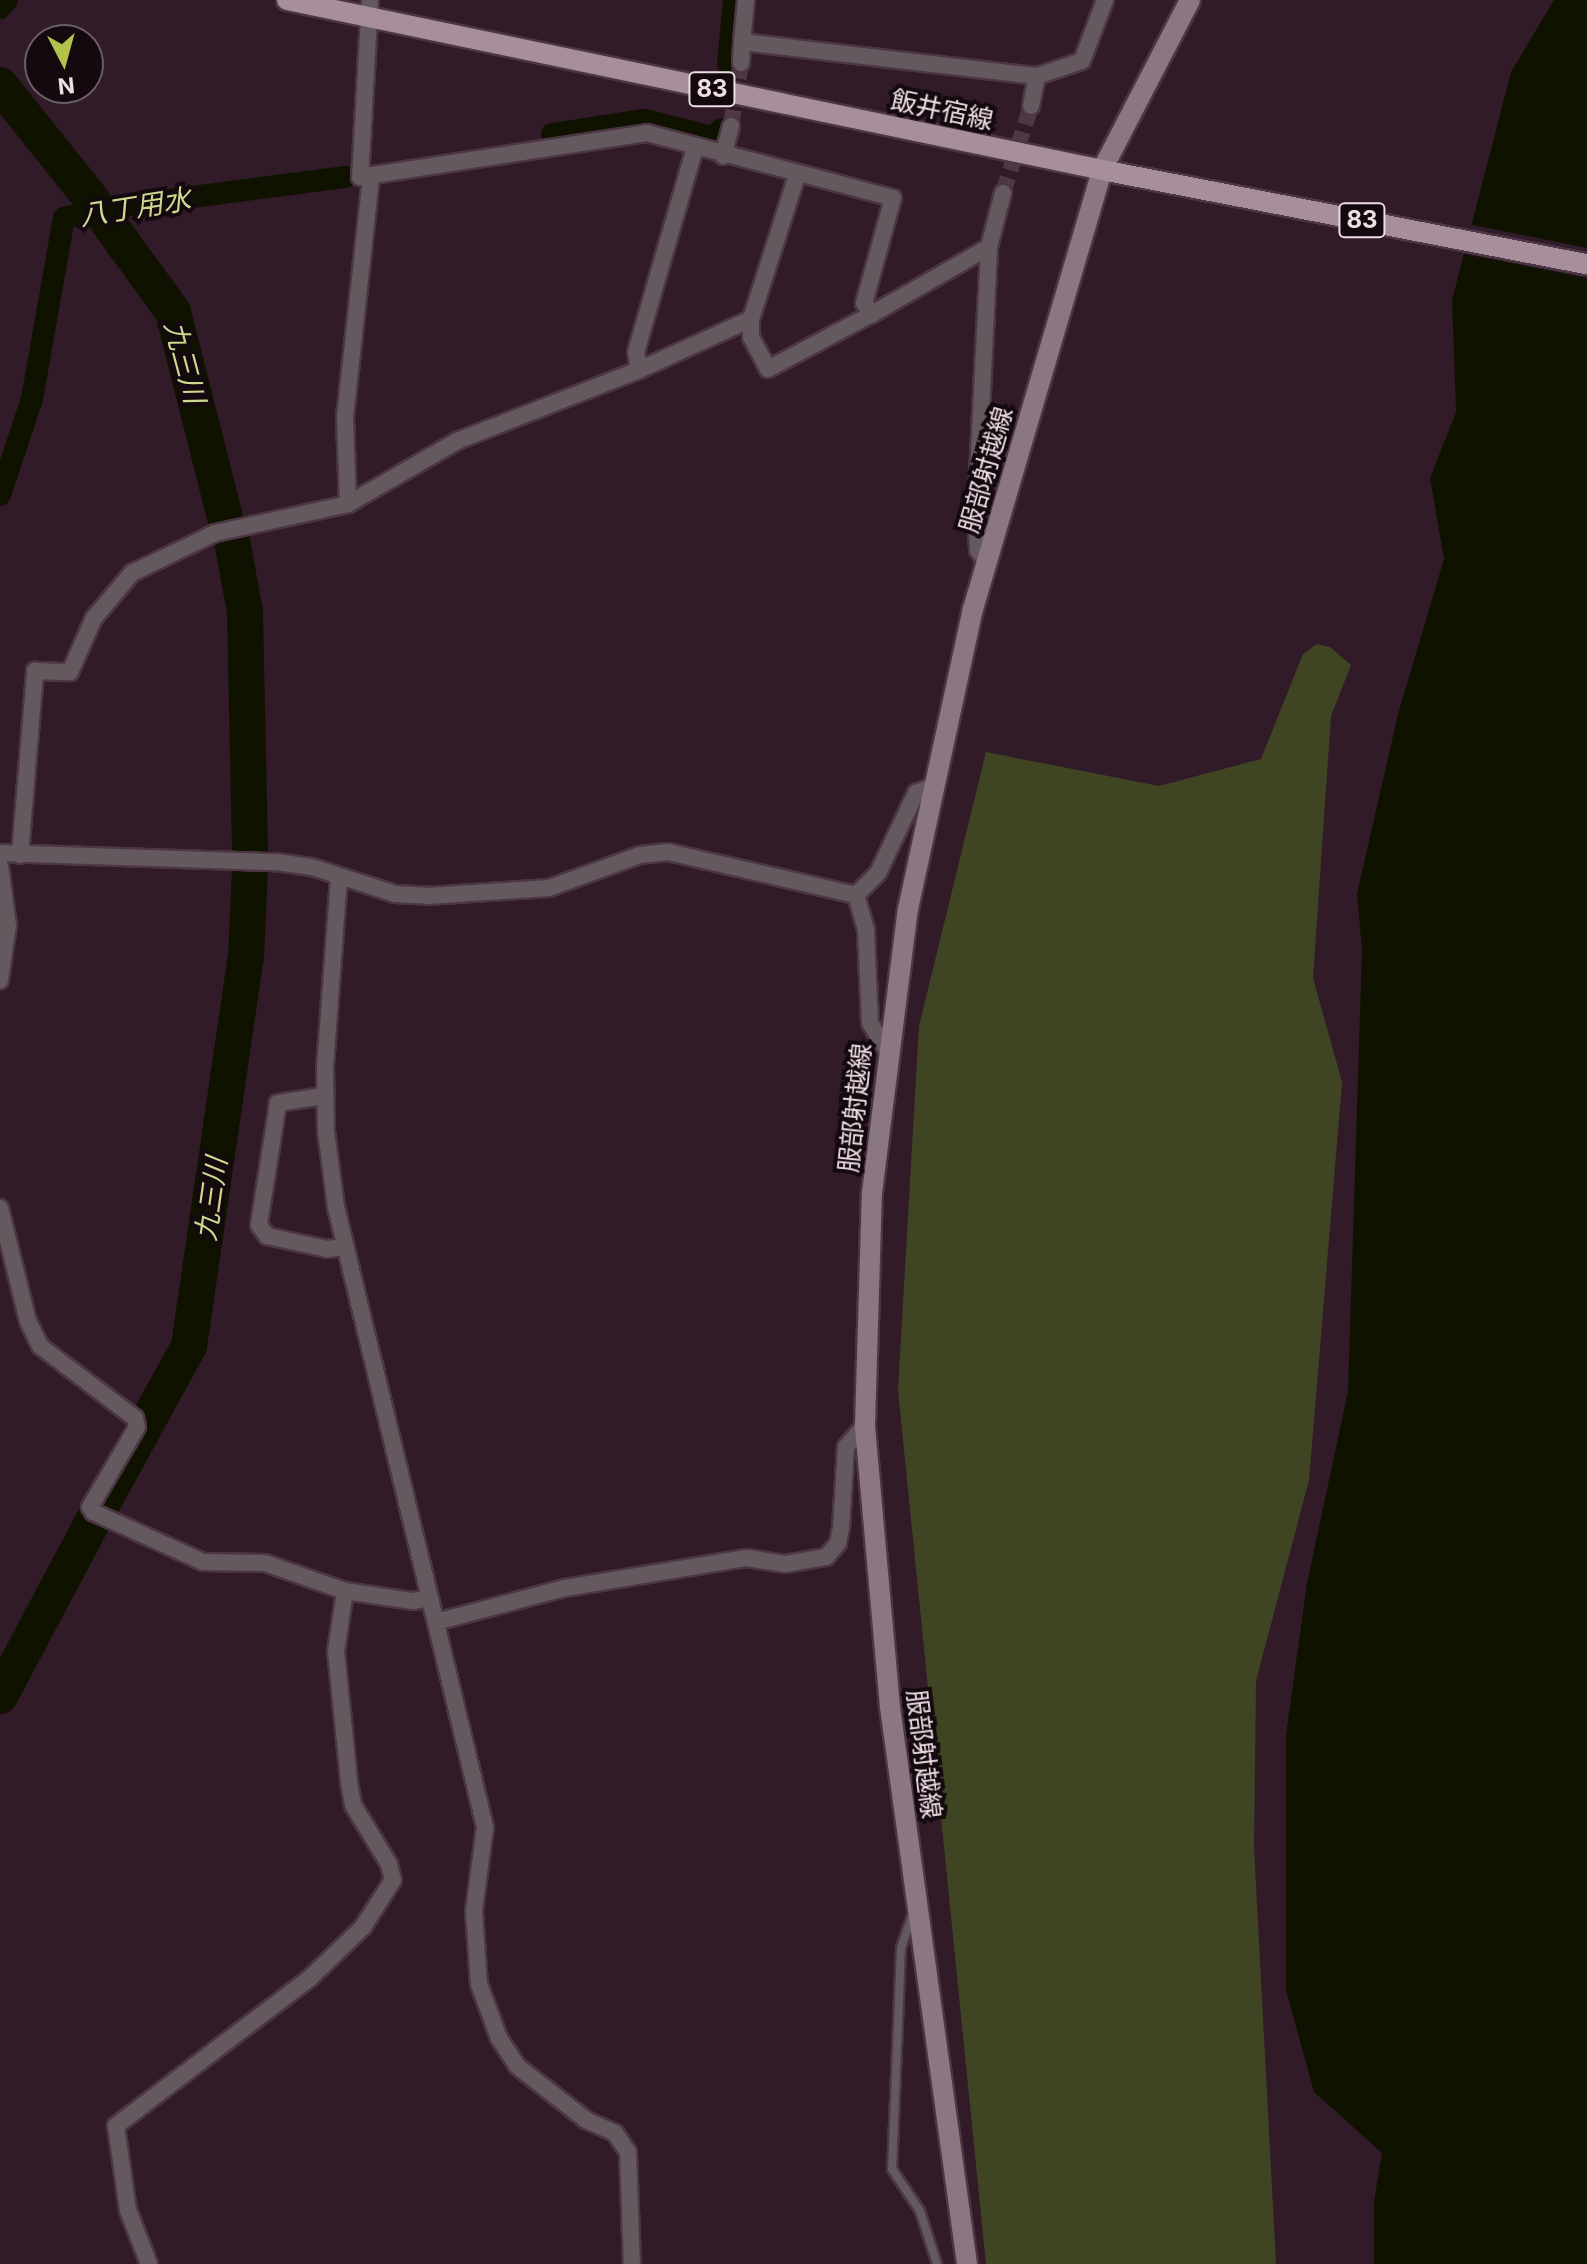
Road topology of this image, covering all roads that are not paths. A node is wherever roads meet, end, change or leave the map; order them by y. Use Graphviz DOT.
graph roads {
  1 [pos="287,0"];
  2 [pos="746,0"];
  3 [pos="1105,0"];
  4 [pos="1190,0"];
  5 [pos="370,8"];
  6 [pos="742,42"];
  7 [pos="741,63"];
  8 [pos="1037,76"];
  9 [pos="1031,106"];
  10 [pos="731,126"];
  11 [pos="695,148"];
  12 [pos="723,156"];
  13 [pos="1102,170"];
  14 [pos="797,175"];
  15 [pos="371,178"];
  16 [pos="1003,193"];
  17 [pos="989,247"];
  18 [pos="1587,264"];
  19 [pos="872,314"];
  20 [pos="751,319"];
  21 [pos="639,370"];
  22 [pos="348,504"];
  23 [pos="987,563"];
  24 [pos="934,786"];
  25 [pos="0,853"];
  26 [pos="20,855"];
  27 [pos="0,866"];
  28 [pos="339,877"];
  29 [pos="856,895"];
  30 [pos="0,980"];
  31 [pos="886,1049"];
  32 [pos="323,1096"];
  33 [pos="0,1208"];
  34 [pos="346,1247"];
  35 [pos="865,1425"];
  36 [pos="345,1591"];
  37 [pos="430,1598"];
  38 [pos="436,1622"];
  39 [pos="917,1900"];
  40 [pos="149,2264"];
  41 [pos="632,2264"];
  42 [pos="937,2264"];
  43 [pos="967,2264"];
  1 -- 5 [label="main road, 飯井宿線 / 83"];
  2 -- 6 [label="street"];
  3 -- 8 [label="street"];
  4 -- 13 [label="main road, 服部射越線"];
  5 -- 13 [label="main road, 飯井宿線 / 83"];
  5 -- 15 [label="street"];
  6 -- 7 [label="street"];
  6 -- 8 [label="street"];
  8 -- 9 [label="street"];
  10 -- 12 [label="street"];
  11 -- 12 [label="street"];
  11 -- 15 [label="street"];
  11 -- 21 [label="street"];
  12 -- 14 [label="street"];
  13 -- 18 [label="main road, 飯井宿線 / 83"];
  13 -- 23 [label="main road, 服部射越線"];
  14 -- 19 [label="street"];
  14 -- 20 [label="street"];
  15 -- 22 [label="street"];
  16 -- 17 [label="street"];
  17 -- 19 [label="street"];
  17 -- 23 [label="street"];
  19 -- 20 [label="street"];
  20 -- 21 [label="street"];
  21 -- 22 [label="street"];
  22 -- 26 [label="street"];
  23 -- 24 [label="main road, 服部射越線"];
  24 -- 29 [label="street"];
  24 -- 31 [label="main road, 服部射越線"];
  25 -- 26 [label="street"];
  26 -- 28 [label="street"];
  27 -- 30 [label="street"];
  28 -- 29 [label="street"];
  28 -- 32 [label="street"];
  29 -- 31 [label="street"];
  31 -- 35 [label="main road, 服部射越線"];
  32 -- 34 [label="street"];
  32 -- 34 [label="street"];
  33 -- 36 [label="street"];
  34 -- 37 [label="street"];
  35 -- 38 [label="street"];
  35 -- 39 [label="main road, 服部射越線"];
  36 -- 37 [label="street"];
  36 -- 40 [label="street"];
  37 -- 38 [label="street"];
  38 -- 41 [label="street"];
  39 -- 42 [label="lane"];
  39 -- 43 [label="main road, 服部射越線"];
}
